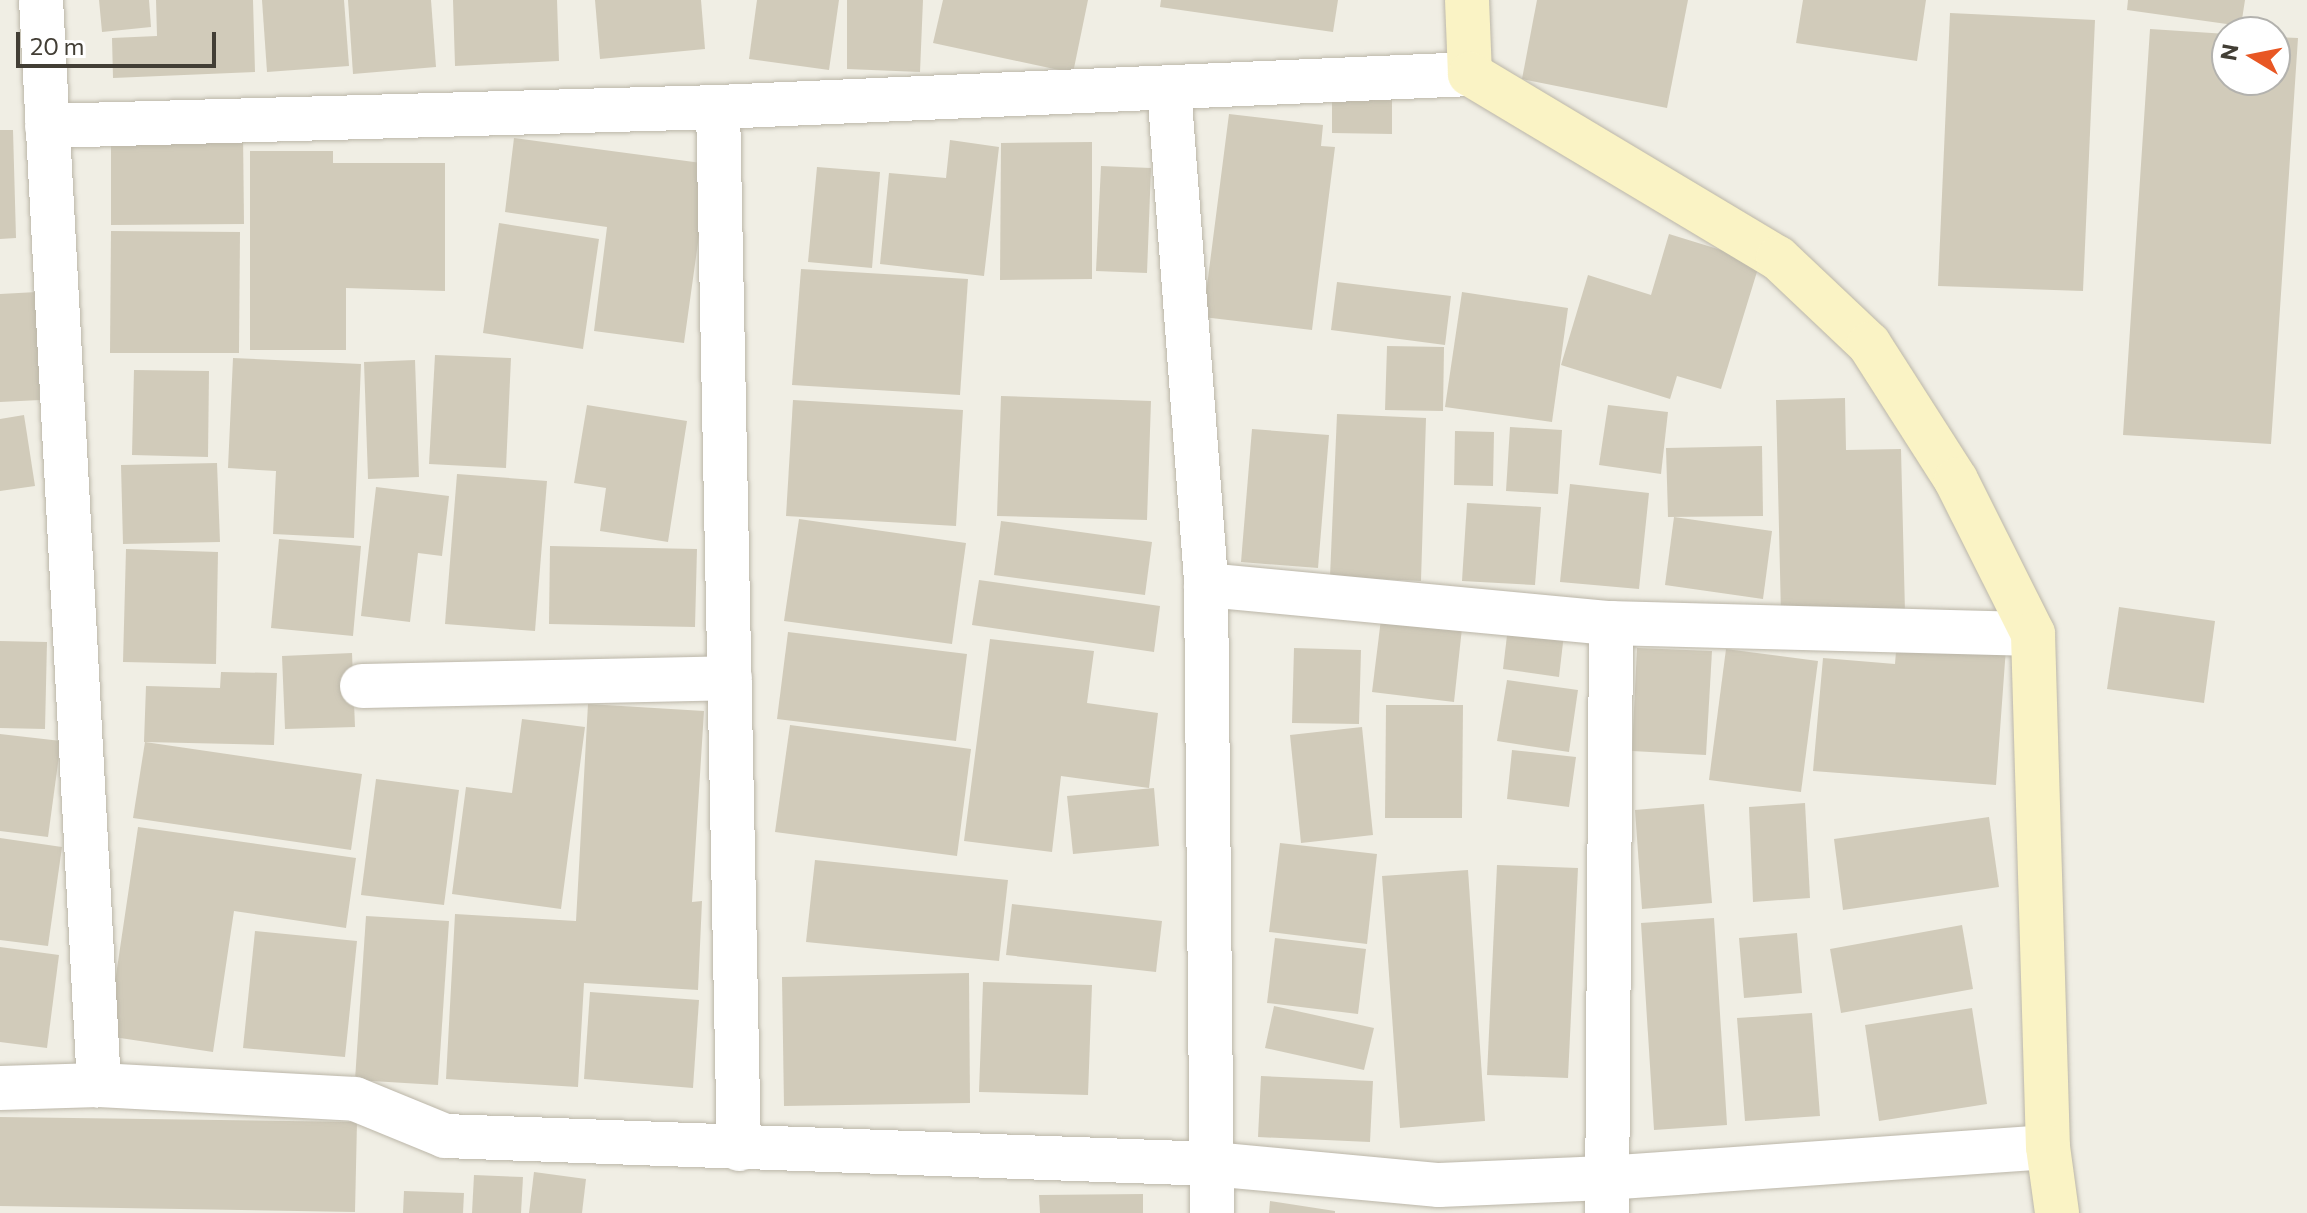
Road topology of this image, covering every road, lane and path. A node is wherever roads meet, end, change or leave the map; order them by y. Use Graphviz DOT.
graph roads {
  1 [pos="41,0"];
  2 [pos="1467,0"];
  3 [pos="1470,74"];
  4 [pos="1169,88"];
  5 [pos="718,107"];
  6 [pos="47,126"];
  7 [pos="1206,585"];
  8 [pos="1611,623"];
  9 [pos="2033,634"];
  10 [pos="730,678"];
  11 [pos="362,686"];
  12 [pos="99,1085"];
  13 [pos="0,1088"];
  14 [pos="2048,1147"];
  15 [pos="739,1149"];
  16 [pos="1212,1164"];
  17 [pos="1606,1195"];
  18 [pos="1212,1213"];
  19 [pos="2057,1213"];
  1 -- 6 [label="street"];
  2 -- 3 [label="street"];
  3 -- 4 [label="street"];
  3 -- 9 [label="street"];
  4 -- 5 [label="street"];
  4 -- 7 [label="street"];
  5 -- 6 [label="street"];
  5 -- 10 [label="street"];
  6 -- 12 [label="street"];
  7 -- 8 [label="street"];
  7 -- 16 [label="street"];
  8 -- 9 [label="street"];
  8 -- 17 [label="street"];
  9 -- 14 [label="street"];
  10 -- 11 [label="street"];
  10 -- 15 [label="street"];
  12 -- 13 [label="street"];
  12 -- 15 [label="street"];
  14 -- 17 [label="street"];
  14 -- 19 [label="street"];
  15 -- 16 [label="street"];
  16 -- 17 [label="street"];
  16 -- 18 [label="street"];
}
